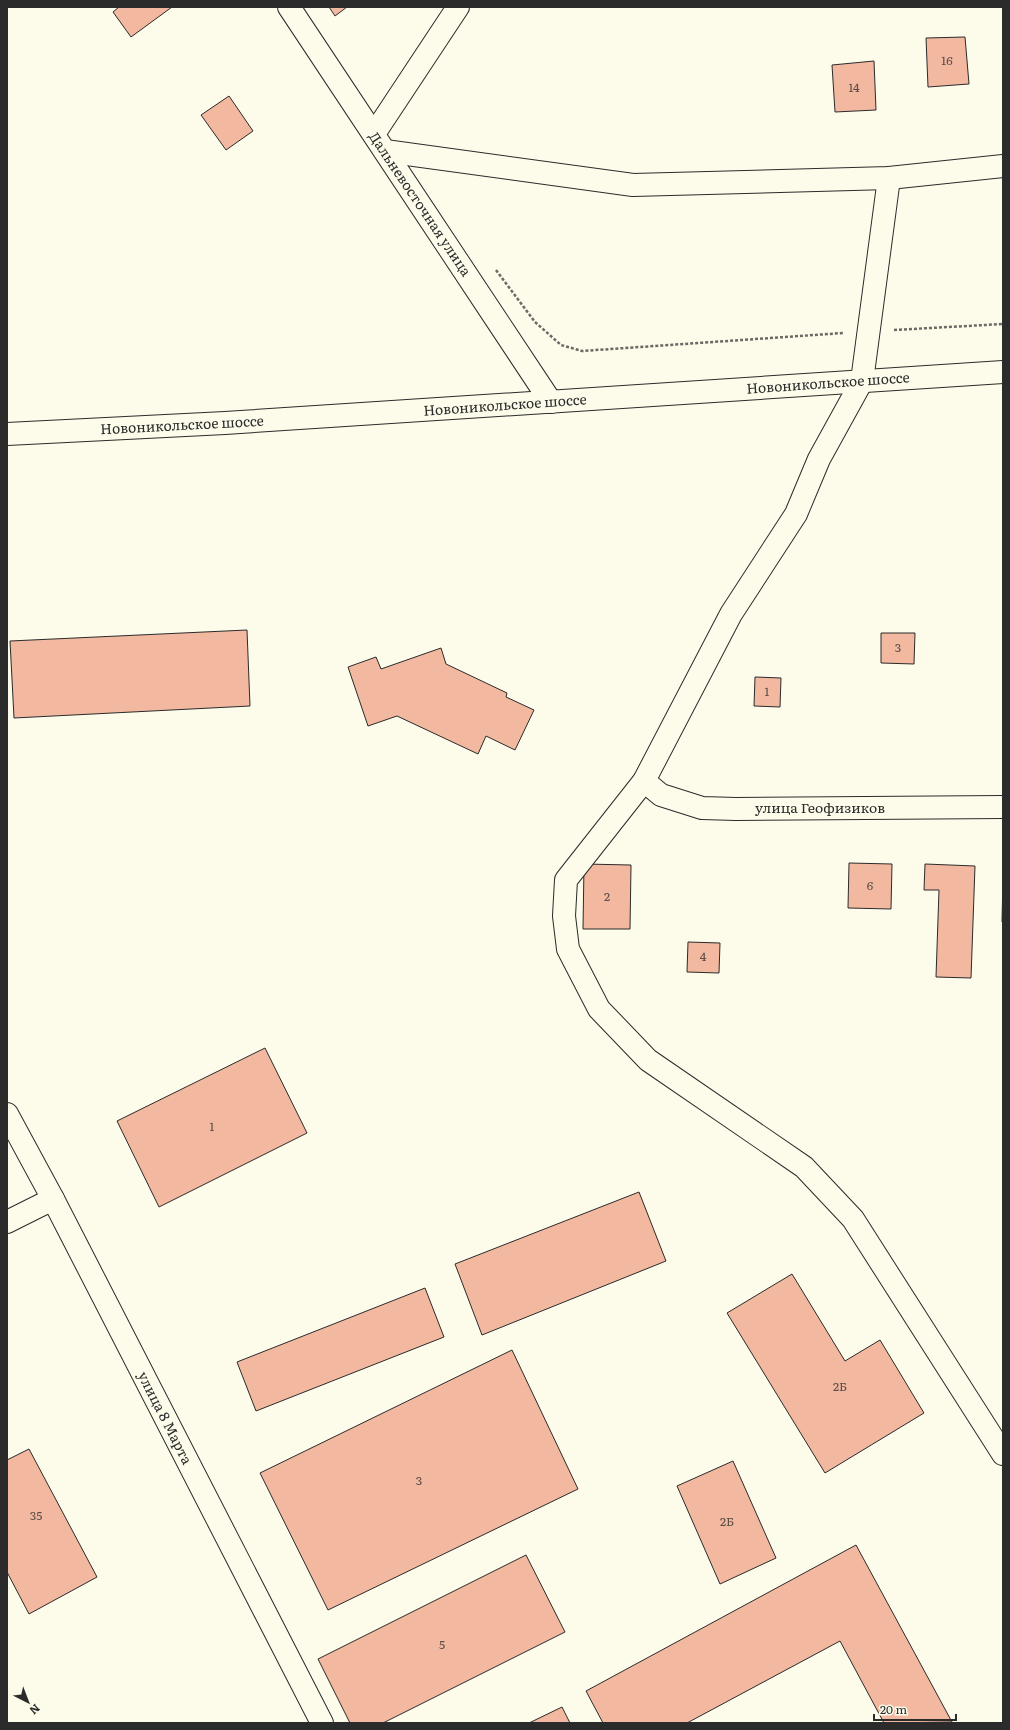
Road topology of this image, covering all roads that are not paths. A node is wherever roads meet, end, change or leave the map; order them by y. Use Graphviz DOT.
graph roads {
  1 [pos="289,7"];
  2 [pos="458,7"];
  3 [pos="379,143"];
  4 [pos="1003,166"];
  5 [pos="889,178"];
  6 [pos="1003,372"];
  7 [pos="862,380"];
  8 [pos="551,402"];
  9 [pos="7,434"];
  10 [pos="644,781"];
  11 [pos="1003,807"];
  12 [pos="7,1114"];
  13 [pos="53,1199"];
  14 [pos="7,1222"];
  15 [pos="1003,1454"];
  16 [pos="322,1723"];
  1 -- 3 [label="main road, Дальневосточная улица"];
  2 -- 3 [label="main road"];
  3 -- 5 [label="main road"];
  3 -- 8 [label="main road, Дальневосточная улица"];
  4 -- 5 [label="main road"];
  5 -- 7 [label="main road"];
  6 -- 7 [label="main road, Новоникольское шоссе"];
  7 -- 8 [label="main road, Новоникольское шоссе"];
  7 -- 10 [label="main road"];
  8 -- 9 [label="main road, Новоникольское шоссе"];
  10 -- 11 [label="main road, улица Геофизиков"];
  10 -- 15 [label="main road"];
  12 -- 13 [label="main road, улица 8 Марта"];
  13 -- 14 [label="main road"];
  13 -- 16 [label="main road, улица 8 Марта"];
}
